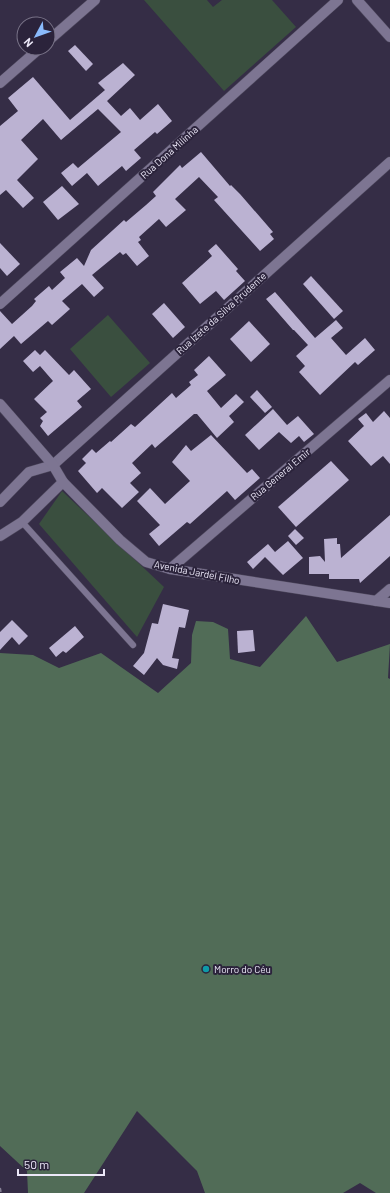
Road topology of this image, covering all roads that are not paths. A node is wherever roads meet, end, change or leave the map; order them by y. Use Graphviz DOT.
graph roads {
  1 [pos="95,0"];
  2 [pos="338,0"];
  3 [pos="357,0"];
  4 [pos="56,34"];
  5 [pos="390,37"];
  6 [pos="31,56"];
  7 [pos="0,83"];
  8 [pos="390,162"];
  9 [pos="0,304"];
  10 [pos="390,380"];
  11 [pos="0,404"];
  12 [pos="53,465"];
  13 [pos="63,482"];
  14 [pos="0,502"];
  15 [pos="22,522"];
  16 [pos="0,536"];
  17 [pos="170,569"];
  18 [pos="390,589"];
  19 [pos="376,601"];
  20 [pos="390,603"];
  21 [pos="133,645"];
  1 -- 4 [label="street"];
  2 -- 9 [label="street, Rua Dona Milinha"];
  3 -- 5 [label="street"];
  6 -- 7 [label="street"];
  8 -- 12 [label="street, Rua Izete da Silva Prudente"];
  10 -- 17 [label="street, Rua General Emir"];
  11 -- 12 [label="street, Avenida Jardel Filho"];
  12 -- 13 [label="street, Avenida Jardel Filho"];
  12 -- 14 [label="street"];
  13 -- 15 [label="street"];
  13 -- 17 [label="street, Avenida Jardel Filho"];
  15 -- 16 [label="street"];
  15 -- 21 [label="lane"];
  17 -- 19 [label="street, Avenida Jardel Filho"];
  18 -- 19 [label="street"];
  19 -- 20 [label="street, Avenida Jardel Filho"];
}
